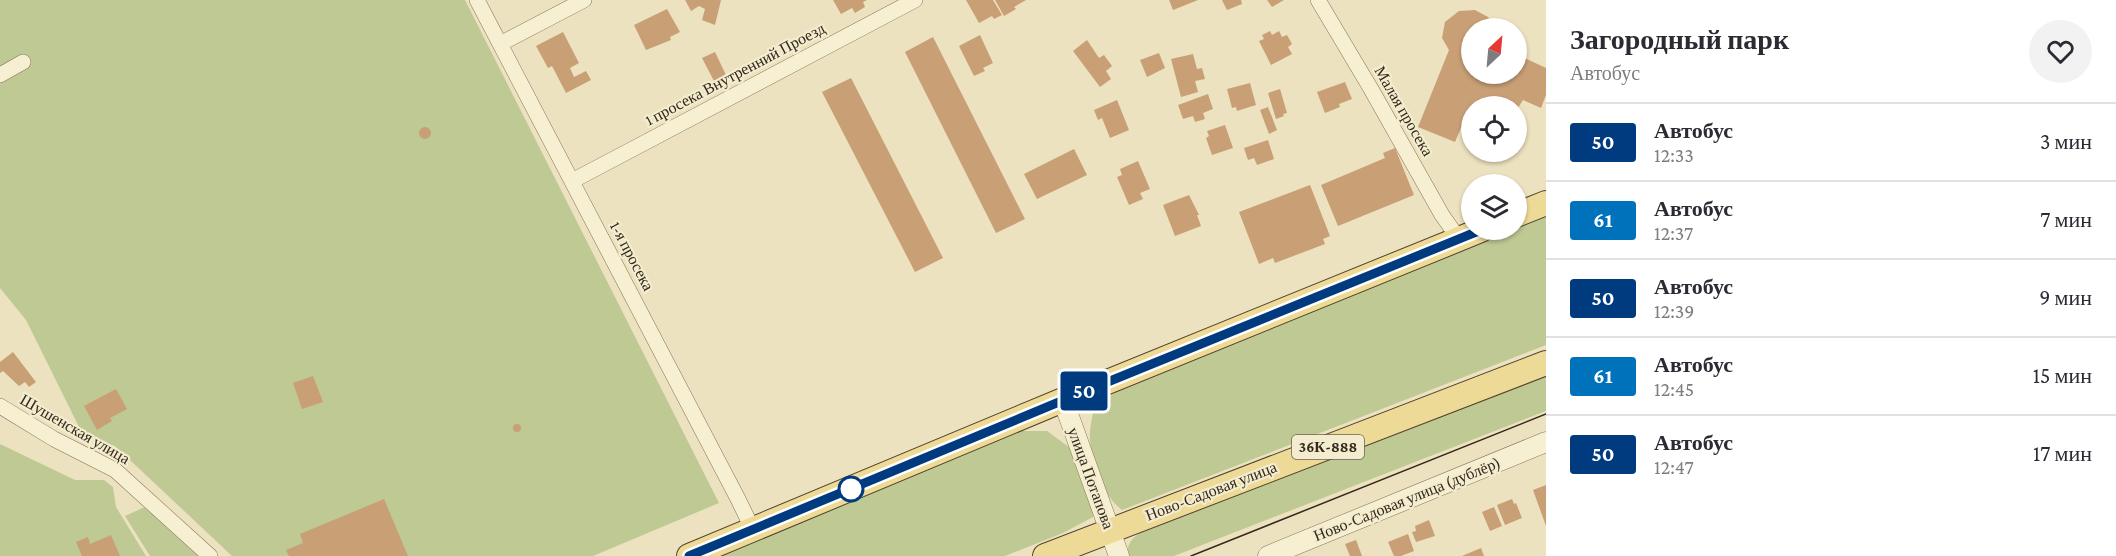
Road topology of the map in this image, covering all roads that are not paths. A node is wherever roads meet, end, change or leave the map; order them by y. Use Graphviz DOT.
graph roads {
  1 [pos="477,0"];
  2 [pos="584,0"];
  3 [pos="915,0"];
  4 [pos="1318,0"];
  5 [pos="500,44"];
  6 [pos="23,62"];
  7 [pos="0,75"];
  8 [pos="572,181"];
  9 [pos="1546,203"];
  10 [pos="1527,211"];
  11 [pos="1459,239"];
  12 [pos="1546,363"];
  13 [pos="1063,400"];
  14 [pos="0,406"];
  15 [pos="1546,442"];
  16 [pos="753,530"];
  17 [pos="1110,530"];
  18 [pos="210,556"];
  19 [pos="688,556"];
  20 [pos="1045,556"];
  21 [pos="1119,556"];
  22 [pos="1268,556"];
  1 -- 5 [label="street, 1-я просека"];
  2 -- 5 [label="street"];
  3 -- 8 [label="street, 1 просека Внутренний Проезд"];
  4 -- 11 [label="street, Малая просека"];
  5 -- 8 [label="street, 1-я просека"];
  6 -- 7 [label="street"];
  8 -- 16 [label="street, 1-я просека"];
  9 -- 10 [label="main road"];
  11 -- 13 [label="main road"];
  12 -- 17 [label="main road, Ново-Садовая улица / 36К-888"];
  13 -- 16 [label="main road"];
  13 -- 17 [label="street, улица Потапова"];
  14 -- 18 [label="street, Шушенская улица"];
  15 -- 22 [label="street, Ново-Садовая улица (дублёр)"];
  16 -- 19 [label="main road"];
  17 -- 20 [label="main road, Ново-Садовая улица / 36К-888"];
  17 -- 21 [label="street, улица Потапова"];
}
